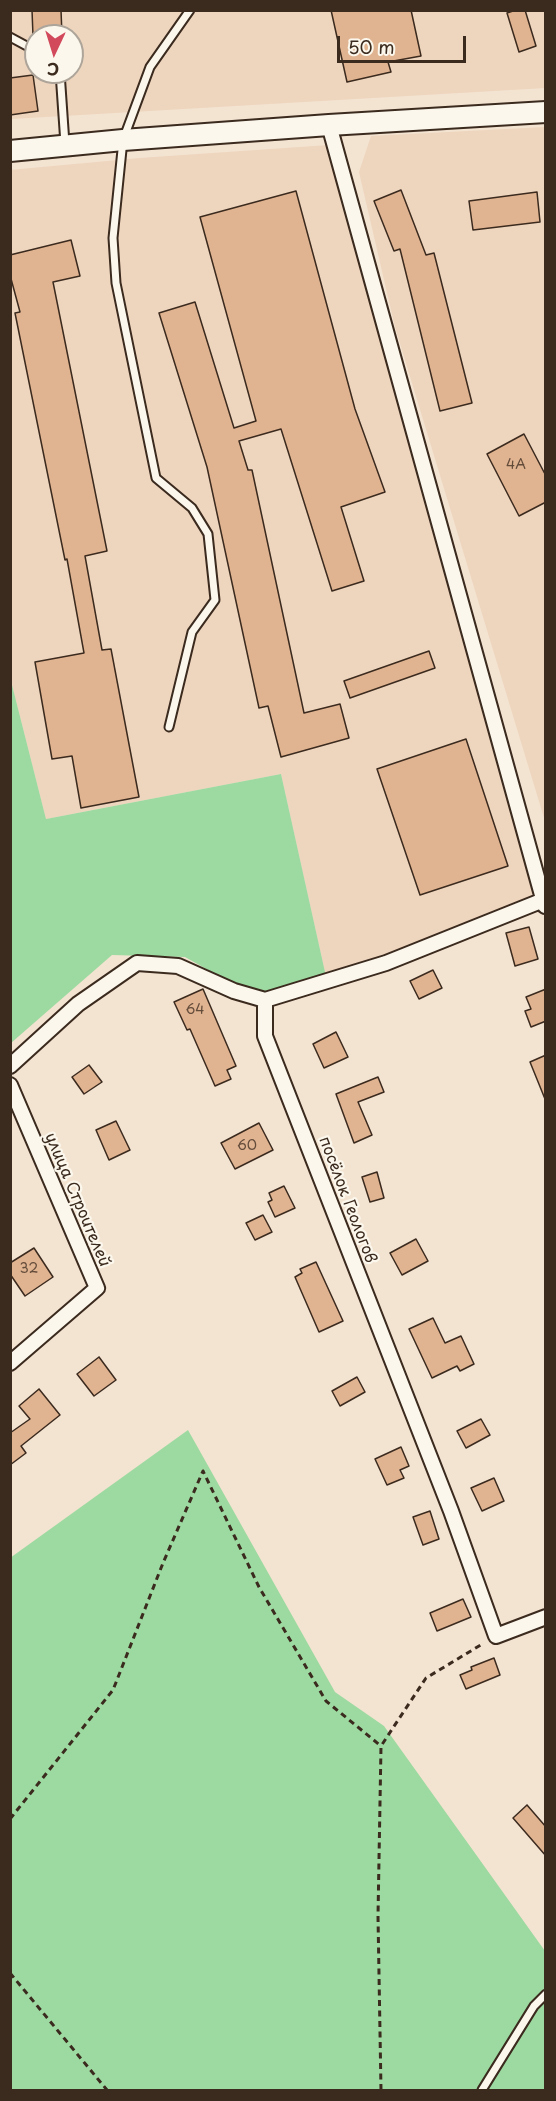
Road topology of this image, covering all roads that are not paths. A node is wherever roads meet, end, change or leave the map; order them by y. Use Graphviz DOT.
graph roads {
  1 [pos="190,10"];
  2 [pos="10,37"];
  3 [pos="24,45"];
  4 [pos="61,84"];
  5 [pos="546,112"];
  6 [pos="329,125"];
  7 [pos="123,140"];
  8 [pos="65,146"];
  9 [pos="10,151"];
  10 [pos="169,727"];
  11 [pos="545,902"];
  12 [pos="265,1000"];
  13 [pos="10,1066"];
  14 [pos="10,1085"];
  15 [pos="10,1364"];
  16 [pos="546,1617"];
  17 [pos="546,1994"];
  18 [pos="482,2091"];
  1 -- 7 [label="lane"];
  2 -- 3 [label="lane"];
  4 -- 8 [label="lane"];
  5 -- 6 [label="street"];
  6 -- 7 [label="street"];
  6 -- 11 [label="street"];
  7 -- 8 [label="street"];
  7 -- 10 [label="lane"];
  8 -- 9 [label="street"];
  11 -- 12 [label="street"];
  12 -- 13 [label="street"];
  12 -- 16 [label="street, посёлок Геологов"];
  14 -- 15 [label="street, улица Строителей"];
  17 -- 18 [label="lane"];
}
